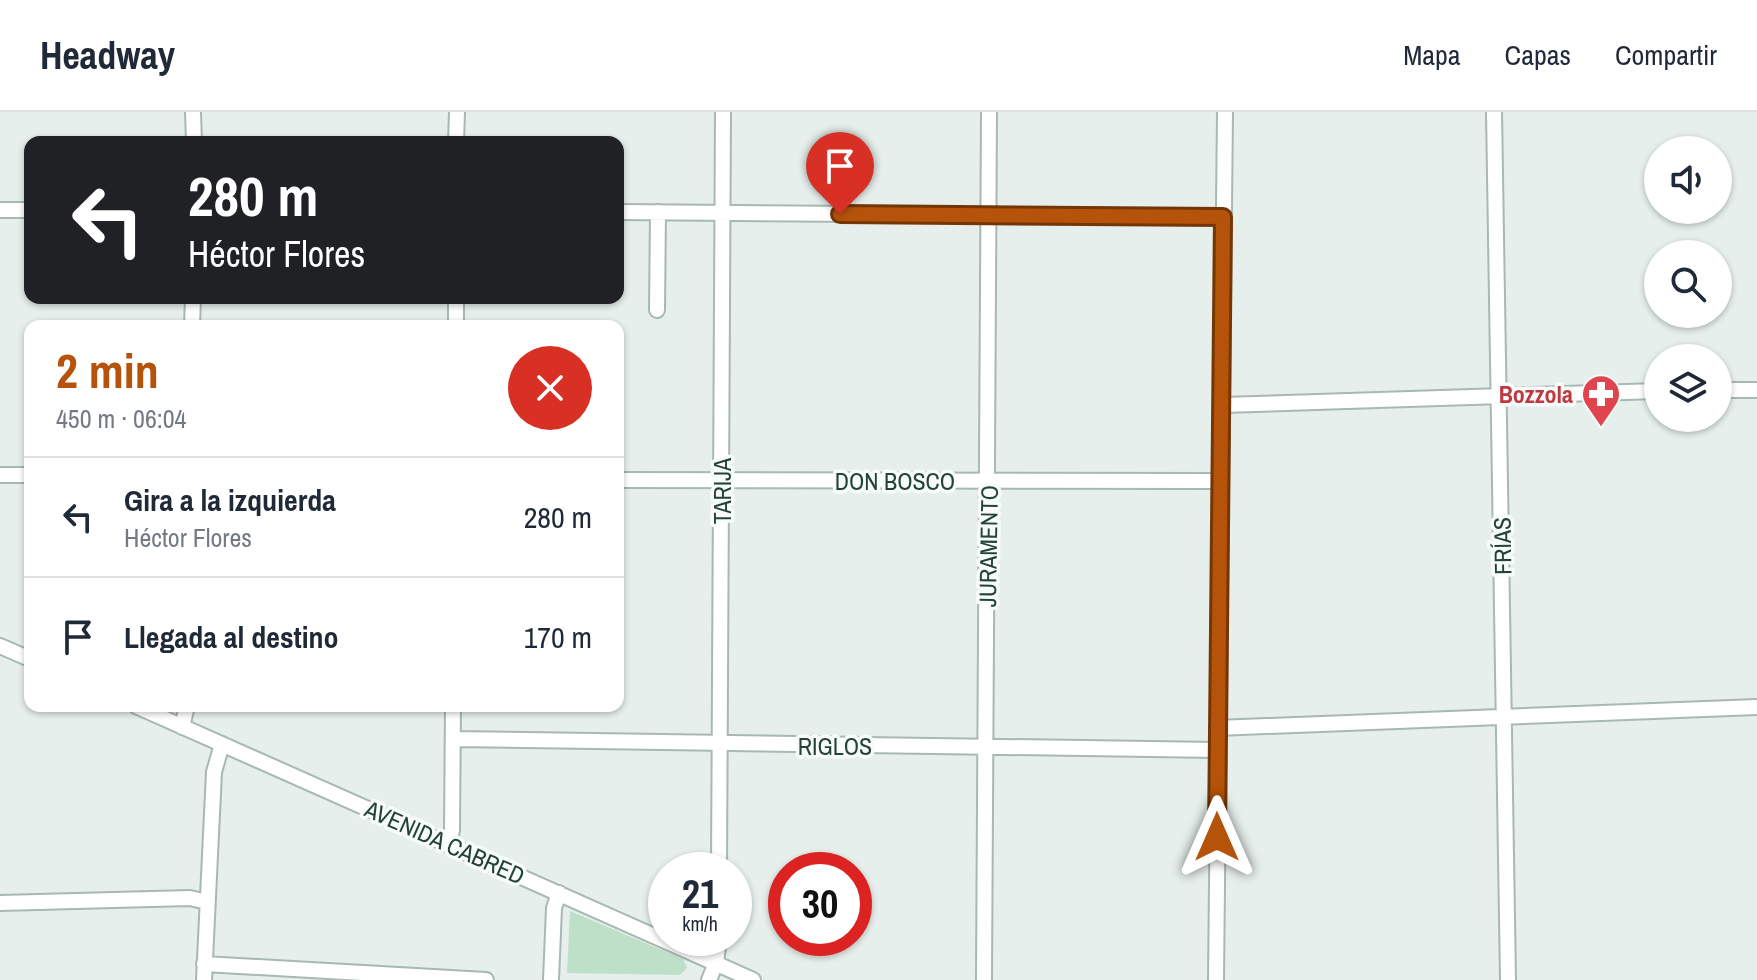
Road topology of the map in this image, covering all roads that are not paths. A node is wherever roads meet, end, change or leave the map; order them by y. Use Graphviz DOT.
graph roads {
  1 [pos="193,112"];
  2 [pos="457,112"];
  3 [pos="723,112"];
  4 [pos="989,112"];
  5 [pos="1225,112"];
  6 [pos="1494,112"];
  7 [pos="194,136"];
  8 [pos="456,136"];
  9 [pos="0,210"];
  10 [pos="24,210"];
  11 [pos="624,212"];
  12 [pos="658,212"];
  13 [pos="722,213"];
  14 [pos="988,216"];
  15 [pos="1223,217"];
  16 [pos="657,310"];
  17 [pos="1732,390"];
  18 [pos="1757,390"];
  19 [pos="1644,391"];
  20 [pos="1498,394"];
  21 [pos="1223,405"];
  22 [pos="0,475"];
  23 [pos="24,475"];
  24 [pos="624,480"];
  25 [pos="722,481"];
  26 [pos="989,481"];
  27 [pos="1220,481"];
  28 [pos="0,646"];
  29 [pos="24,656"];
  30 [pos="1757,707"];
  31 [pos="149,712"];
  32 [pos="186,712"];
  33 [pos="453,712"];
  34 [pos="1505,716"];
  35 [pos="182,727"];
  36 [pos="1217,728"];
  37 [pos="453,739"];
  38 [pos="222,744"];
  39 [pos="719,745"];
  40 [pos="986,747"];
  41 [pos="1217,750"];
  42 [pos="449,844"];
  43 [pos="719,852"];
  44 [pos="559,893"];
  45 [pos="207,902"];
  46 [pos="0,903"];
  47 [pos="717,956"];
  48 [pos="716,963"];
  49 [pos="204,964"];
  50 [pos="204,980"];
  51 [pos="486,980"];
  52 [pos="551,980"];
  53 [pos="709,980"];
  54 [pos="753,980"];
  55 [pos="984,980"];
  56 [pos="1216,980"];
  57 [pos="1508,980"];
  1 -- 7 [label="street"];
  2 -- 8 [label="street"];
  3 -- 13 [label="street, TARIJA"];
  4 -- 14 [label="street, JURAMENTO"];
  5 -- 15 [label="street"];
  6 -- 20 [label="street, FRÍAS"];
  9 -- 10 [label="street"];
  11 -- 12 [label="street"];
  12 -- 13 [label="street"];
  12 -- 16 [label="street"];
  13 -- 14 [label="street"];
  13 -- 25 [label="street, TARIJA"];
  14 -- 15 [label="street"];
  14 -- 26 [label="street, JURAMENTO"];
  15 -- 21 [label="street"];
  17 -- 18 [label="street"];
  19 -- 20 [label="street"];
  20 -- 21 [label="street"];
  20 -- 34 [label="street, FRÍAS"];
  21 -- 27 [label="street"];
  22 -- 23 [label="street"];
  24 -- 25 [label="street, DON BOSCO"];
  25 -- 26 [label="street, DON BOSCO"];
  25 -- 39 [label="street, TARIJA"];
  26 -- 27 [label="street, DON BOSCO"];
  26 -- 40 [label="street, JURAMENTO"];
  27 -- 36 [label="street"];
  28 -- 29 [label="street"];
  30 -- 34 [label="street"];
  31 -- 35 [label="street, AVENIDA CABRED"];
  32 -- 35 [label="street"];
  33 -- 37 [label="street"];
  34 -- 36 [label="street"];
  34 -- 57 [label="street, FRÍAS"];
  35 -- 38 [label="street, AVENIDA CABRED"];
  36 -- 41 [label="street"];
  37 -- 39 [label="street, RIGLOS"];
  37 -- 42 [label="street"];
  38 -- 42 [label="street, AVENIDA CABRED"];
  38 -- 45 [label="street"];
  39 -- 40 [label="street, RIGLOS"];
  39 -- 43 [label="street, TARIJA"];
  40 -- 41 [label="street, RIGLOS"];
  40 -- 55 [label="street, JURAMENTO"];
  41 -- 56 [label="street"];
  42 -- 44 [label="street, AVENIDA CABRED"];
  44 -- 48 [label="street, AVENIDA CABRED"];
  44 -- 52 [label="street"];
  45 -- 46 [label="street"];
  45 -- 49 [label="street"];
  47 -- 48 [label="street"];
  48 -- 53 [label="street"];
  48 -- 54 [label="street, AVENIDA CABRED"];
  49 -- 50 [label="street"];
  49 -- 51 [label="street"];
}
